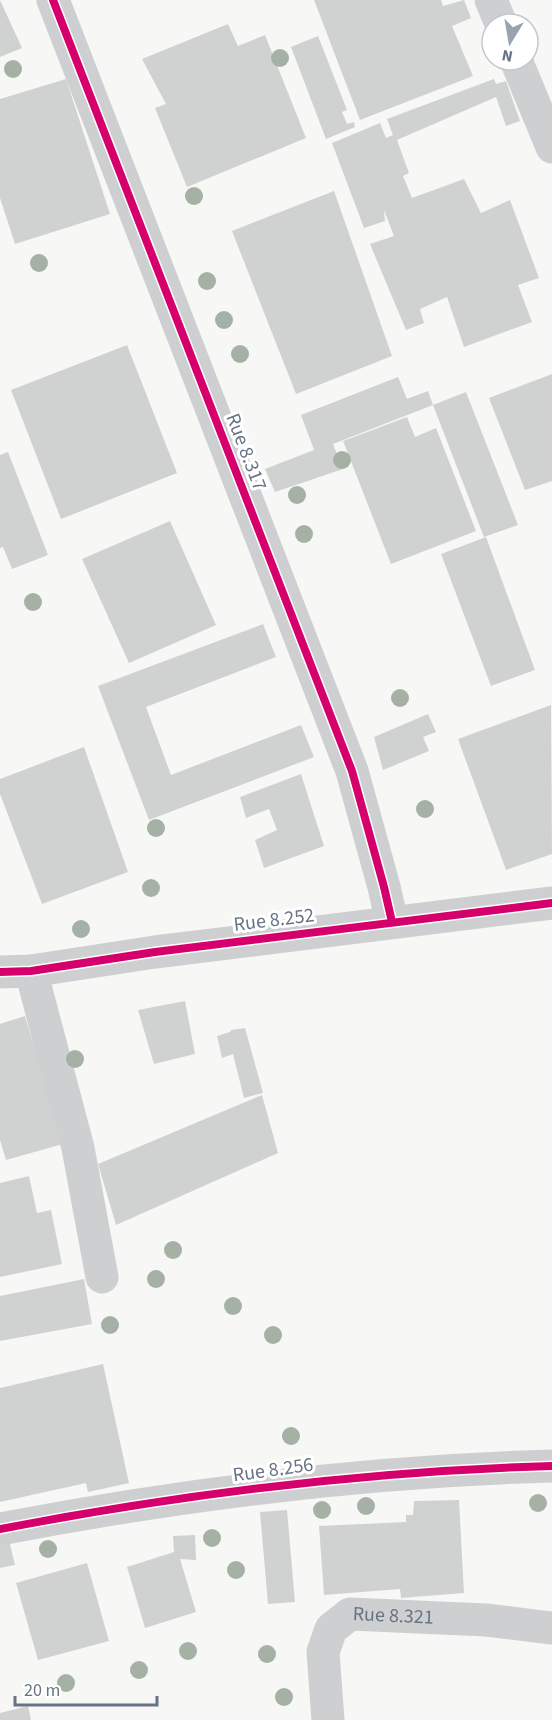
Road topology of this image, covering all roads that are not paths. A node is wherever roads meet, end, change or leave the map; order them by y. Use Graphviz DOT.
graph roads {
  1 [pos="53,0"];
  2 [pos="521,72"];
  3 [pos="552,147"];
  4 [pos="552,903"];
  5 [pos="392,922"];
  6 [pos="16,971"];
  7 [pos="102,1277"];
  8 [pos="552,1466"];
  9 [pos="0,1529"];
  10 [pos="552,1628"];
  11 [pos="328,1720"];
  1 -- 5 [label="street, Rue 8.317"];
  2 -- 3 [label="street"];
  4 -- 5 [label="street, Rue 8.252"];
  5 -- 6 [label="street, Rue 8.252"];
  6 -- 7 [label="street"];
  8 -- 9 [label="street, Rue 8.256"];
  10 -- 11 [label="street, Rue 8.321"];
}
